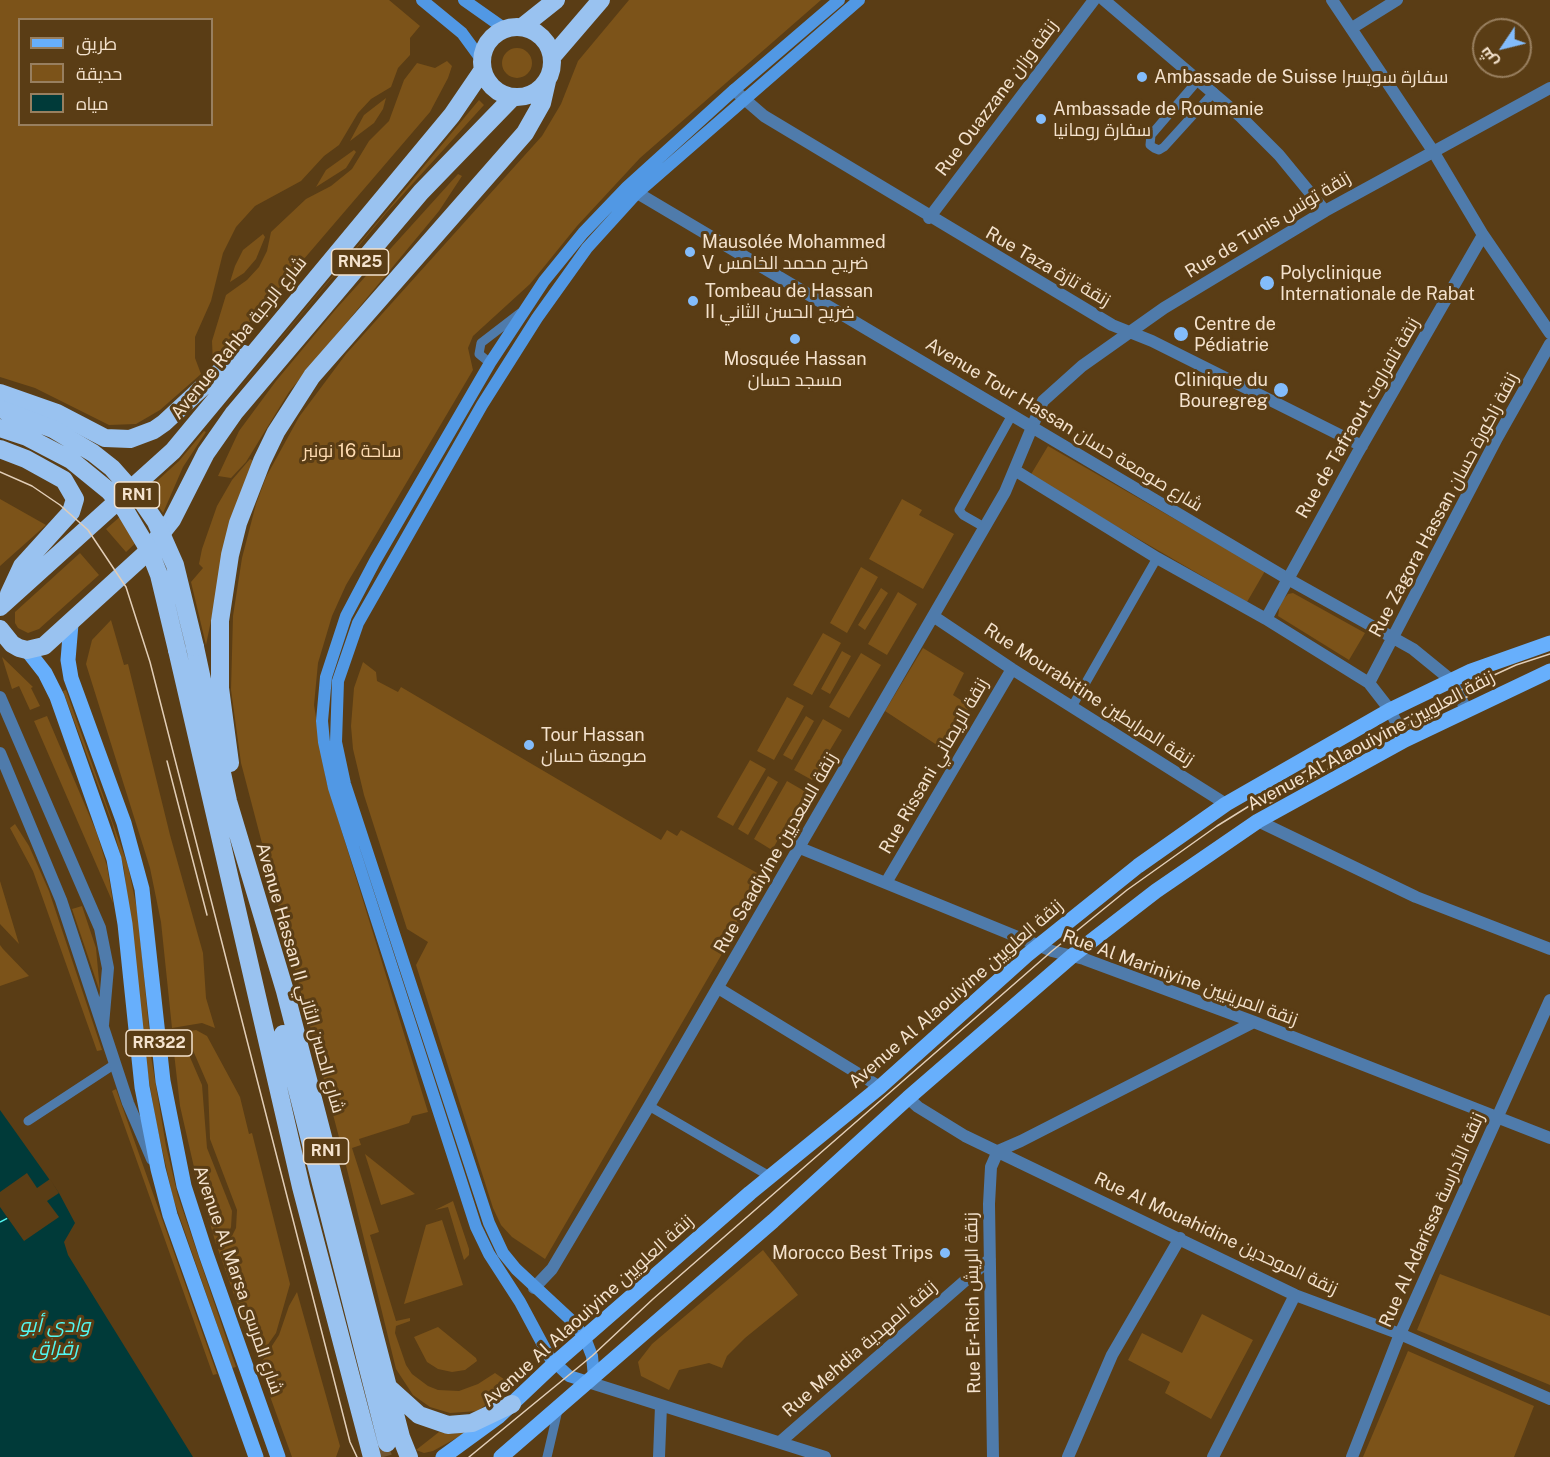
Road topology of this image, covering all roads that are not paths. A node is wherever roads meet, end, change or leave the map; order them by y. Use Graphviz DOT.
graph roads {
  1 [pos="422,0"];
  2 [pos="464,0"];
  3 [pos="556,0"];
  4 [pos="602,0"];
  5 [pos="839,0"];
  6 [pos="859,0"];
  7 [pos="1094,0"];
  8 [pos="1104,0"];
  9 [pos="1332,0"];
  10 [pos="1397,0"];
  11 [pos="514,28"];
  12 [pos="1352,28"];
  13 [pos="552,57"];
  14 [pos="482,65"];
  15 [pos="1199,79"];
  16 [pos="547,81"];
  17 [pos="1550,88"];
  18 [pos="734,90"];
  19 [pos="1214,92"];
  20 [pos="513,98"];
  21 [pos="743,100"];
  22 [pos="1433,151"];
  23 [pos="632,190"];
  24 [pos="1325,211"];
  25 [pos="929,218"];
  26 [pos="1484,235"];
  27 [pos="522,312"];
  28 [pos="1127,332"];
  29 [pos="1550,333"];
  30 [pos="1550,344"];
  31 [pos="257,348"];
  32 [pos="490,363"];
  33 [pos="501,372"];
  34 [pos="0,393"];
  35 [pos="0,409"];
  36 [pos="1012,415"];
  37 [pos="1032,427"];
  38 [pos="0,428"];
  39 [pos="1362,446"];
  40 [pos="0,449"];
  41 [pos="1016,471"];
  42 [pos="984,527"];
  43 [pos="1157,558"];
  44 [pos="1288,579"];
  45 [pos="3,603"];
  46 [pos="933,616"];
  47 [pos="1266,619"];
  48 [pos="71,624"];
  49 [pos="0,629"];
  50 [pos="1394,638"];
  51 [pos="1550,643"];
  52 [pos="186,649"];
  53 [pos="27,651"];
  54 [pos="1012,669"];
  55 [pos="1550,671"];
  56 [pos="1452,680"];
  57 [pos="1370,682"];
  58 [pos="0,697"];
  59 [pos="1073,705"];
  60 [pos="1390,710"];
  61 [pos="1466,710"];
  62 [pos="1405,740"];
  63 [pos="0,753"];
  64 [pos="228,801"];
  65 [pos="1226,804"];
  66 [pos="1258,821"];
  67 [pos="800,848"];
  68 [pos="887,881"];
  69 [pos="1040,945"];
  70 [pos="1550,949"];
  71 [pos="1072,957"];
  72 [pos="718,988"];
  73 [pos="285,991"];
  74 [pos="1550,1000"];
  75 [pos="1254,1022"];
  76 [pos="103,1028"];
  77 [pos="115,1064"];
  78 [pos="880,1087"];
  79 [pos="908,1098"];
  80 [pos="649,1106"];
  81 [pos="1497,1118"];
  82 [pos="28,1121"];
  83 [pos="1550,1138"];
  84 [pos="998,1151"];
  85 [pos="158,1169"];
  86 [pos="771,1177"];
  87 [pos="1180,1238"];
  88 [pos="990,1259"];
  89 [pos="534,1288"];
  90 [pos="1295,1295"];
  91 [pos="1400,1334"];
  92 [pos="585,1338"];
  93 [pos="555,1364"];
  94 [pos="591,1379"];
  95 [pos="388,1386"];
  96 [pos="1550,1399"];
  97 [pos="512,1404"];
  98 [pos="559,1406"];
  99 [pos="661,1406"];
  100 [pos="780,1442"];
  101 [pos="380,1449"];
  102 [pos="256,1457"];
  103 [pos="278,1457"];
  104 [pos="409,1457"];
  105 [pos="443,1457"];
  106 [pos="501,1457"];
  107 [pos="547,1457"];
  108 [pos="659,1457"];
  109 [pos="825,1457"];
  110 [pos="993,1457"];
  111 [pos="1068,1457"];
  112 [pos="1213,1457"];
  113 [pos="1352,1457"];
  1 -- 14 [label="street"];
  2 -- 11 [label="street"];
  3 -- 11 [label="highway, RN25"];
  4 -- 13 [label="highway"];
  5 -- 18 [label="street"];
  6 -- 21 [label="street"];
  7 -- 25 [label="street, Rue Ouazzane زنقة وزان"];
  8 -- 15 [label="street"];
  9 -- 12 [label="street"];
  10 -- 12 [label="street"];
  11 -- 13 [label="highway"];
  11 -- 14 [label="highway, RN25"];
  12 -- 22 [label="street"];
  13 -- 16 [label="highway"];
  14 -- 20 [label="highway"];
  14 -- 31 [label="highway, Avenue Rahba شارع الرحبة / RN25"];
  15 -- 19 [label="street"];
  15 -- 19 [label="lane"];
  16 -- 20 [label="highway, RN25"];
  16 -- 64 [label="highway"];
  17 -- 22 [label="street, Rue de Tunis زنقة تونس"];
  18 -- 21 [label="street, Rue Taza زنقة تازة"];
  18 -- 23 [label="street"];
  19 -- 24 [label="street"];
  20 -- 48 [label="highway, RN25"];
  21 -- 23 [label="street"];
  21 -- 25 [label="street, Rue Taza زنقة تازة"];
  22 -- 24 [label="street, Rue de Tunis زنقة تونس"];
  22 -- 26 [label="street"];
  23 -- 27 [label="street"];
  23 -- 33 [label="street"];
  23 -- 36 [label="street, Avenue Tour Hassan شارع صومعة حسان"];
  24 -- 28 [label="street, Rue de Tunis زنقة تونس"];
  25 -- 28 [label="street, Rue Taza زنقة تازة"];
  26 -- 29 [label="street"];
  26 -- 39 [label="street, Rue de Tafraout زنقة تافراوت"];
  27 -- 32 [label="street"];
  27 -- 32 [label="lane"];
  28 -- 37 [label="street, Rue de Tunis زنقة تونس"];
  28 -- 39 [label="street, Rue Taza زنقة تازة"];
  30 -- 50 [label="street, Rue Zagora Hassan زنقة زاكورة حسان"];
  31 -- 34 [label="highway"];
  31 -- 45 [label="highway, Avenue Rahba شارع الرحبة / RN25"];
  32 -- 33 [label="street"];
  32 -- 93 [label="street"];
  33 -- 89 [label="street"];
  35 -- 52 [label="highway, RN1, bridge"];
  36 -- 37 [label="street, Avenue Tour Hassan شارع صومعة حسان"];
  36 -- 42 [label="lane"];
  37 -- 41 [label="street, Rue Saadiyine زنقة السعديين"];
  37 -- 44 [label="street, Avenue Tour Hassan شارع صومعة حسان"];
  38 -- 52 [label="highway, RN1, bridge"];
  39 -- 44 [label="street, Rue de Tafraout زنقة تافراوت"];
  40 -- 45 [label="highway"];
  41 -- 42 [label="street, Rue Saadiyine زنقة السعديين"];
  41 -- 43 [label="street"];
  42 -- 46 [label="street, Rue Saadiyine زنقة السعديين"];
  43 -- 47 [label="street"];
  43 -- 59 [label="lane"];
  44 -- 47 [label="street, Rue de Tafraout زنقة تافراوت"];
  44 -- 50 [label="street, Avenue Tour Hassan شارع صومعة حسان"];
  46 -- 54 [label="street, Rue Mourabitine زنقة المرابطين"];
  46 -- 67 [label="street, Rue Saadiyine زنقة السعديين"];
  47 -- 57 [label="street"];
  48 -- 53 [label="highway, RN25"];
  48 -- 103 [label="main road, Avenue Al Marsa شارع المرسى / RR322"];
  49 -- 53 [label="highway"];
  50 -- 56 [label="street, Avenue Tour Hassan شارع صومعة حسان"];
  50 -- 57 [label="street, Rue Zagora Hassan زنقة زاكورة حسان"];
  51 -- 56 [label="main road, Avenue Al Alaouiyine زنقة العلويين"];
  52 -- 64 [label="highway, Avenue Hassan II شارع الحسن الثاني / RN1"];
  52 -- 101 [label="highway, RN1"];
  53 -- 85 [label="main road, RR322"];
  54 -- 59 [label="street, Rue Mourabitine زنقة المرابطين"];
  54 -- 68 [label="street, Rue Rissani زنقة الريصاني"];
  55 -- 61 [label="main road, Avenue Al Alaouiyine زنقة العلويين"];
  56 -- 60 [label="main road, Avenue Al Alaouiyine زنقة العلويين"];
  56 -- 61 [label="street, Avenue Tour Hassan شارع صومعة حسان"];
  57 -- 60 [label="street"];
  58 -- 76 [label="street"];
  59 -- 65 [label="street, Rue Mourabitine زنقة المرابطين"];
  60 -- 62 [label="street"];
  60 -- 65 [label="main road, Avenue Al Alaouiyine زنقة العلويين"];
  61 -- 62 [label="main road, Avenue Al Alaouiyine زنقة العلويين"];
  62 -- 66 [label="main road, Avenue Al Alaouiyine زنقة العلويين"];
  63 -- 76 [label="street"];
  64 -- 73 [label="highway, Avenue Hassan II شارع الحسن الثاني / RN1"];
  65 -- 69 [label="main road, Avenue Al Alaouiyine زنقة العلويين"];
  66 -- 70 [label="street"];
  66 -- 71 [label="main road, Avenue Al Alaouiyine زنقة العلويين"];
  67 -- 68 [label="street, Rue Al Mariniyine زنقة المرينيين"];
  67 -- 72 [label="street, Rue Saadiyine زنقة السعديين"];
  68 -- 69 [label="street, Rue Al Mariniyine زنقة المرينيين"];
  69 -- 71 [label="street, Rue Al Mariniyine زنقة المرينيين"];
  69 -- 78 [label="main road, Avenue Al Alaouiyine زنقة العلويين"];
  71 -- 75 [label="street, Rue Al Mariniyine زنقة المرينيين"];
  71 -- 79 [label="main road, Avenue Al Alaouiyine زنقة العلويين"];
  72 -- 78 [label="street"];
  72 -- 80 [label="street, Rue Saadiyine زنقة السعديين"];
  73 -- 95 [label="highway, Avenue Hassan II شارع الحسن الثاني / RN1"];
  73 -- 101 [label="highway"];
  74 -- 81 [label="street, Rue Al Adarissa زنقة الأدارسة"];
  75 -- 81 [label="street, Rue Al Mariniyine زنقة المرينيين"];
  75 -- 84 [label="street"];
  76 -- 77 [label="street"];
  77 -- 82 [label="lane"];
  77 -- 85 [label="street"];
  78 -- 86 [label="main road, Avenue Al Alaouiyine زنقة العلويين"];
  79 -- 84 [label="street, Rue Al Mouahidine زنقة الموحدين"];
  79 -- 94 [label="main road, Avenue Al Alaouiyine زنقة العلويين"];
  80 -- 86 [label="lane"];
  80 -- 89 [label="street, Rue Saadiyine زنقة السعديين"];
  81 -- 83 [label="street, Rue Al Mariniyine زنقة المرينيين"];
  81 -- 91 [label="street, Rue Al Adarissa زنقة الأدارسة"];
  84 -- 87 [label="street, Rue Al Mouahidine زنقة الموحدين"];
  84 -- 88 [label="street, Rue Er-Rich زنقة الريش"];
  85 -- 102 [label="main road, RR322"];
  86 -- 92 [label="main road, Avenue Al Alaouiyine زنقة العلويين"];
  87 -- 90 [label="street, Rue Al Mouahidine زنقة الموحدين"];
  87 -- 111 [label="street"];
  88 -- 100 [label="street, Rue Mehdia زنقة المهدية"];
  88 -- 110 [label="street, Rue Er-Rich زنقة الريش"];
  89 -- 92 [label="street"];
  90 -- 91 [label="street, Rue Al Mouahidine زنقة الموحدين"];
  90 -- 112 [label="street"];
  91 -- 96 [label="street, Rue Al Mouahidine زنقة الموحدين"];
  91 -- 113 [label="street, Rue Al Adarissa زنقة الأدارسة"];
  92 -- 93 [label="main road, Avenue Al Alaouiyine زنقة العلويين"];
  92 -- 94 [label="street"];
  93 -- 94 [label="street"];
  93 -- 97 [label="main road, Avenue Al Alaouiyine زنقة العلويين"];
  94 -- 98 [label="main road, Avenue Al Alaouiyine زنقة العلويين"];
  94 -- 99 [label="street"];
  95 -- 97 [label="highway"];
  95 -- 104 [label="highway, Avenue Hassan II شارع الحسن الثاني / RN1"];
  97 -- 105 [label="main road, Avenue Al Alaouiyine زنقة العلويين"];
  98 -- 106 [label="main road, Avenue Al Alaouiyine زنقة العلويين"];
  98 -- 107 [label="lane"];
  99 -- 100 [label="street"];
  99 -- 108 [label="street"];
  100 -- 109 [label="street"];
}
